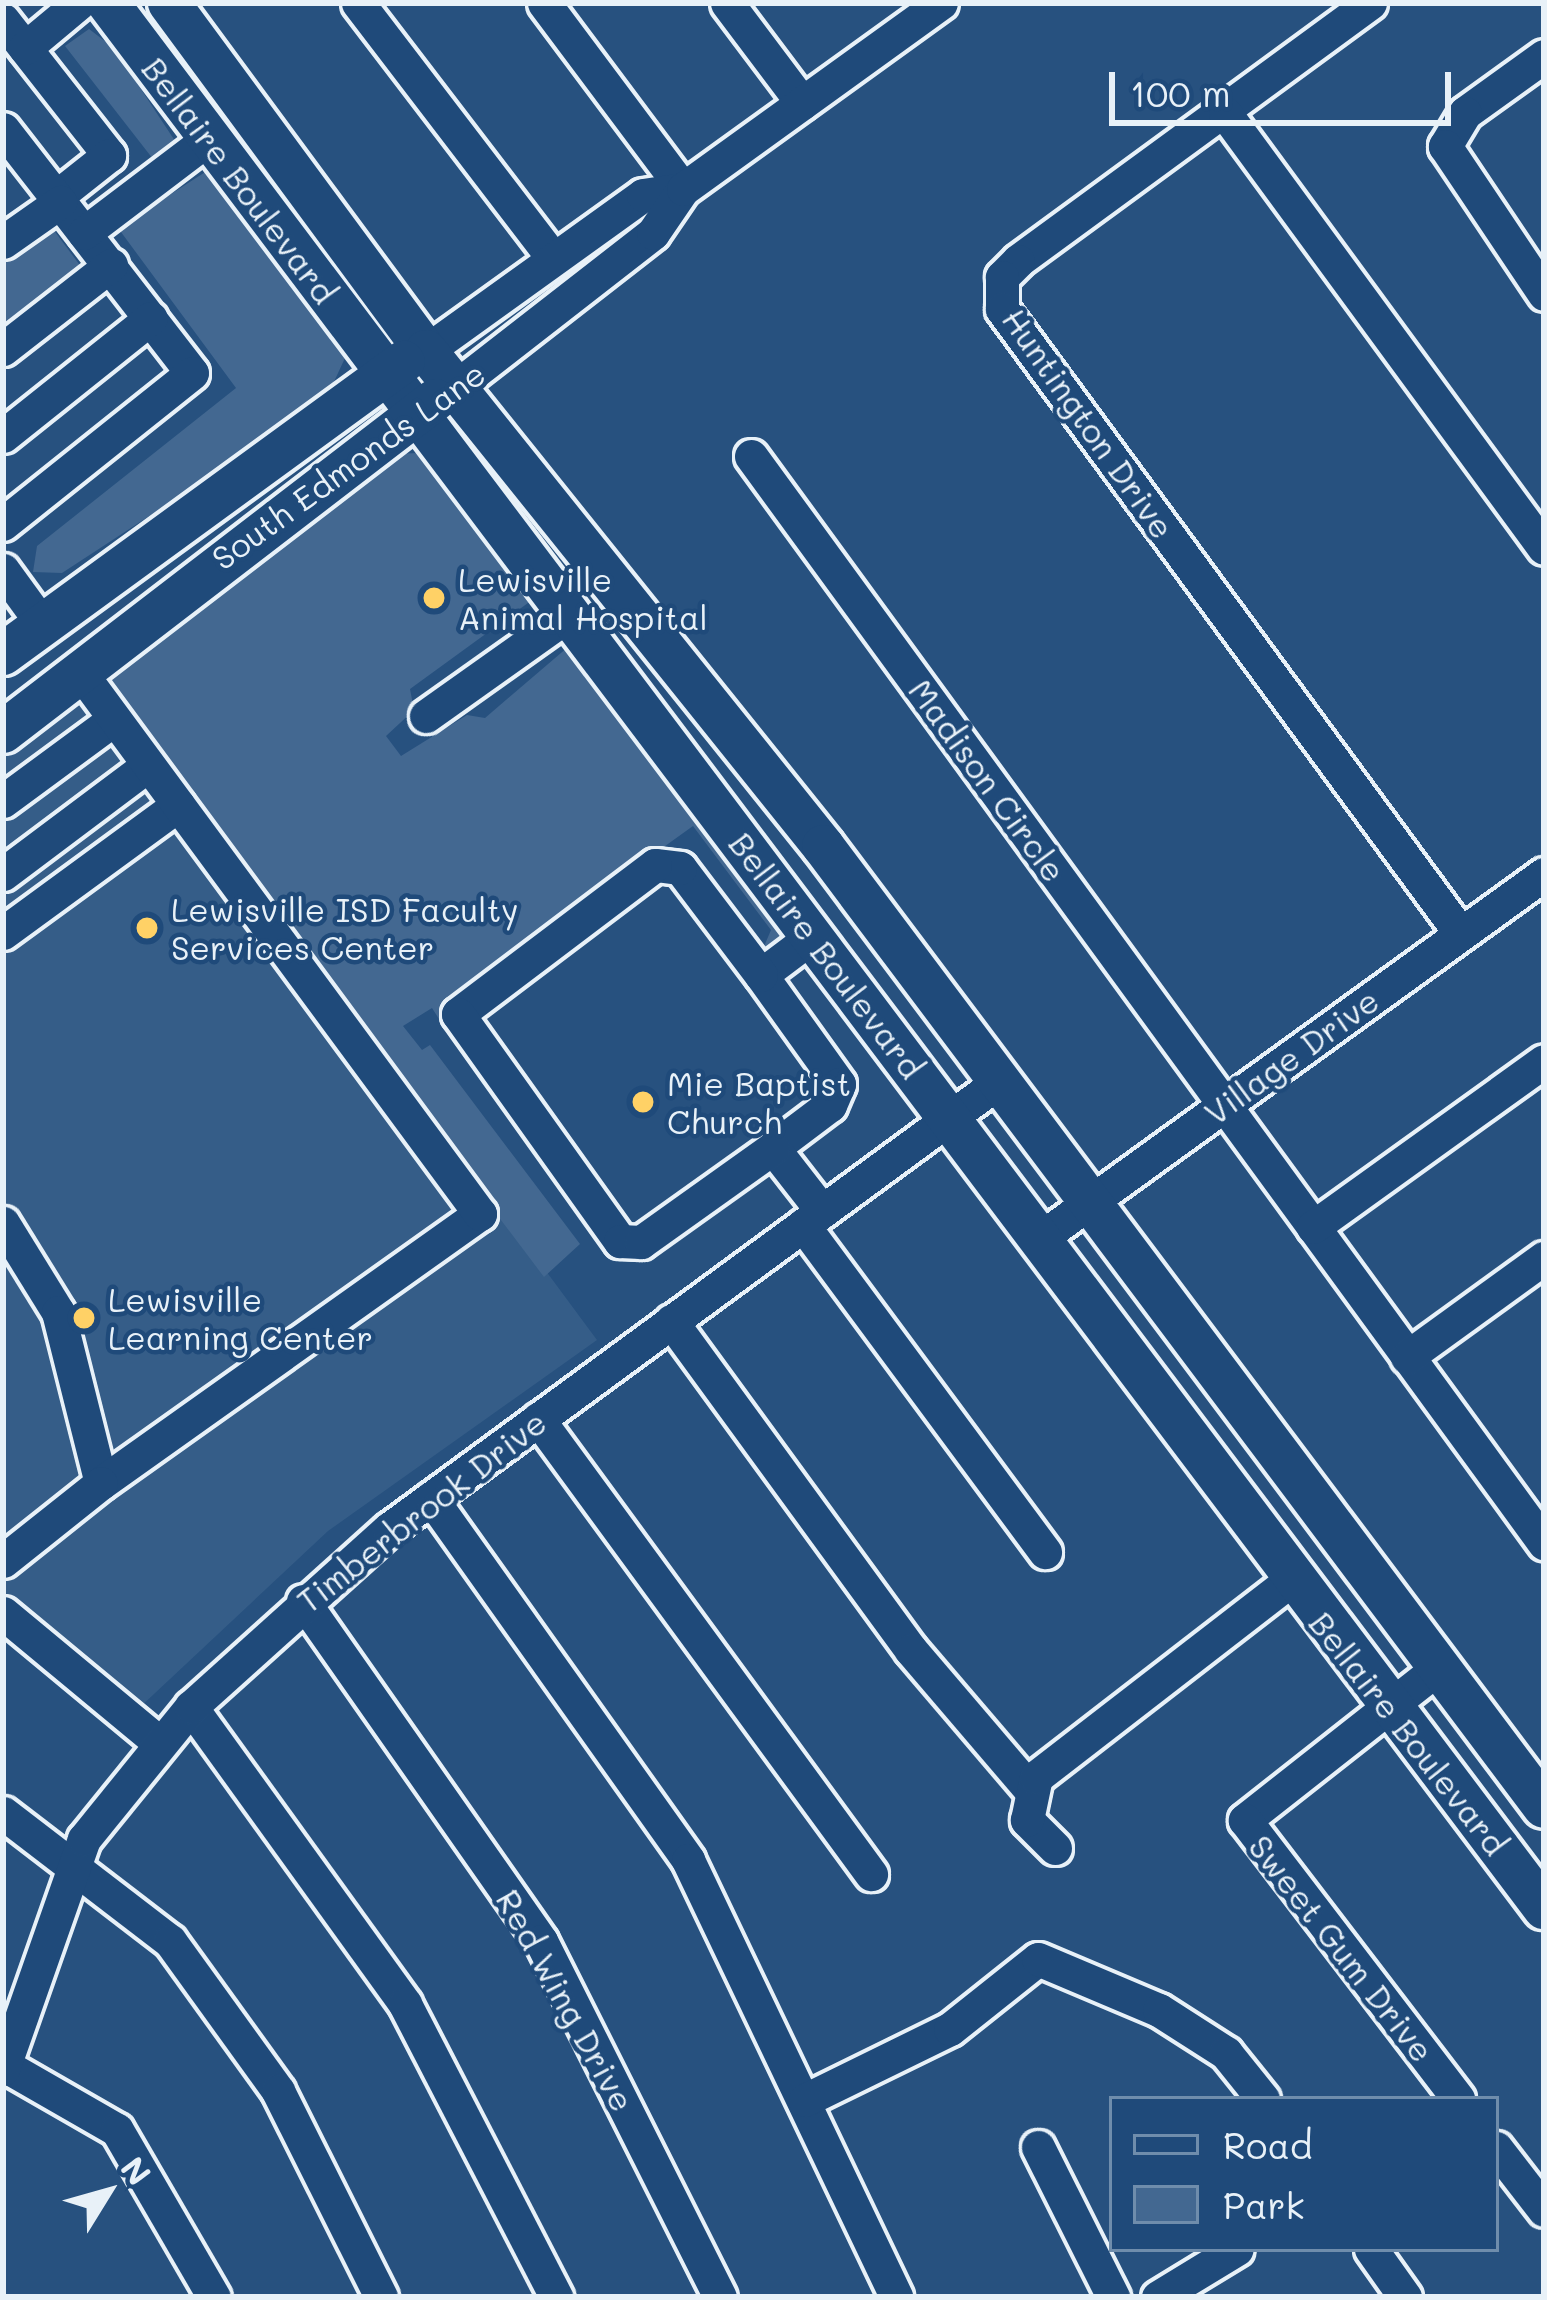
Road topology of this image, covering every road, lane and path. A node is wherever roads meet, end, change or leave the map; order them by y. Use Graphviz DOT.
graph roads {
  1 [pos="80,3"];
  2 [pos="108,3"];
  3 [pos="169,3"];
  4 [pos="358,3"];
  5 [pos="544,3"];
  6 [pos="727,3"];
  7 [pos="1370,3"];
  8 [pos="921,9"];
  9 [pos="14,44"];
  10 [pos="1544,56"];
  11 [pos="802,104"];
  12 [pos="1225,113"];
  13 [pos="3,129"];
  14 [pos="209,138"];
  15 [pos="683,189"];
  16 [pos="58,200"];
  17 [pos="84,233"];
  18 [pos="3,242"];
  19 [pos="552,257"];
  20 [pos="111,265"];
  21 [pos="1544,294"];
  22 [pos="151,318"];
  23 [pos="3,349"];
  24 [pos="426,351"];
  25 [pos="383,373"];
  26 [pos="454,388"];
  27 [pos="413,414"];
  28 [pos="3,436"];
  29 [pos="751,456"];
  30 [pos="3,524"];
  31 [pos="1544,548"];
  32 [pos="3,570"];
  33 [pos="572,613"];
  34 [pos="43,625"];
  35 [pos="3,654"];
  36 [pos="81,674"];
  37 [pos="426,716"];
  38 [pos="113,720"];
  39 [pos="3,732"];
  40 [pos="148,765"];
  41 [pos="3,801"];
  42 [pos="178,805"];
  43 [pos="3,874"];
  44 [pos="1544,874"];
  45 [pos="3,933"];
  46 [pos="1461,934"];
  47 [pos="814,935"];
  48 [pos="761,975"];
  49 [pos="1544,1061"];
  50 [pos="997,1083"];
  51 [pos="1225,1104"];
  52 [pos="948,1119"];
  53 [pos="773,1148"];
  54 [pos="1085,1204"];
  55 [pos="813,1218"];
  56 [pos="3,1223"];
  57 [pos="1313,1227"];
  58 [pos="1039,1239"];
  59 [pos="1544,1258"];
  60 [pos="671,1322"];
  61 [pos="1407,1357"];
  62 [pos="538,1419"];
  63 [pos="101,1483"];
  64 [pos="431,1498"];
  65 [pos="1544,1543"];
  66 [pos="1046,1552"];
  67 [pos="3,1562"];
  68 [pos="1291,1580"];
  69 [pos="303,1600"];
  70 [pos="3,1613"];
  71 [pos="1438,1668"];
  72 [pos="190,1707"];
  73 [pos="1388,1707"];
  74 [pos="158,1742"];
  75 [pos="1029,1788"];
  76 [pos="1544,1807"];
  77 [pos="3,1813"];
  78 [pos="1054,1848"];
  79 [pos="70,1866"];
  80 [pos="871,1874"];
  81 [pos="1544,1908"];
  82 [pos="14,1994"];
  83 [pos="4,2067"];
  84 [pos="1443,2094"];
  85 [pos="1261,2096"];
  86 [pos="806,2100"];
  87 [pos="1038,2147"];
  88 [pos="1499,2152"];
  89 [pos="1544,2210"];
  90 [pos="1232,2252"];
  91 [pos="1373,2252"];
  92 [pos="214,2297"];
  93 [pos="381,2297"];
  94 [pos="556,2297"];
  95 [pos="720,2297"];
  96 [pos="896,2297"];
  97 [pos="1113,2297"];
  98 [pos="1158,2297"];
  99 [pos="1406,2297"];
  1 -- 9 [label="street"];
  2 -- 14 [label="main road, Bellaire Boulevard"];
  3 -- 24 [label="main road, Bellaire Boulevard"];
  4 -- 19 [label="street"];
  5 -- 15 [label="street"];
  6 -- 11 [label="street"];
  7 -- 12 [label="street, Huntington Drive"];
  8 -- 11 [label="street, South Edmonds Lane"];
  9 -- 16 [label="street"];
  10 -- 21 [label="street"];
  11 -- 15 [label="street, South Edmonds Lane"];
  12 -- 31 [label="street"];
  12 -- 46 [label="street, Huntington Drive"];
  13 -- 16 [label="street"];
  14 -- 17 [label="street"];
  14 -- 25 [label="main road, Bellaire Boulevard"];
  15 -- 19 [label="street, South Edmonds Lane"];
  15 -- 26 [label="street, South Edmonds Lane"];
  16 -- 17 [label="street"];
  16 -- 18 [label="street"];
  17 -- 20 [label="street"];
  19 -- 24 [label="street, South Edmonds Lane"];
  20 -- 22 [label="street"];
  20 -- 23 [label="street"];
  22 -- 28 [label="street"];
  22 -- 30 [label="street"];
  24 -- 25 [label="main road, South Edmonds Lane"];
  24 -- 26 [label="main road, Bellaire Boulevard"];
  25 -- 27 [label="main road, Bellaire Boulevard"];
  25 -- 34 [label="main road, South Edmonds Lane"];
  26 -- 27 [label="main road, South Edmonds Lane"];
  26 -- 50 [label="main road, Bellaire Boulevard"];
  27 -- 33 [label="main road, Bellaire Boulevard"];
  27 -- 36 [label="main road, South Edmonds Lane"];
  29 -- 51 [label="street, Madison Circle"];
  32 -- 34 [label="street"];
  33 -- 37 [label="street"];
  33 -- 47 [label="main road, Bellaire Boulevard"];
  34 -- 35 [label="main road, South Edmonds Lane"];
  34 -- 36 [label="main road"];
  36 -- 38 [label="street"];
  36 -- 39 [label="main road, South Edmonds Lane"];
  38 -- 40 [label="street"];
  38 -- 41 [label="street"];
  40 -- 42 [label="street"];
  40 -- 43 [label="street"];
  42 -- 45 [label="street"];
  42 -- 63 [label="street"];
  44 -- 46 [label="street, Village Drive"];
  46 -- 51 [label="street, Village Drive"];
  47 -- 48 [label="street"];
  47 -- 52 [label="main road, Bellaire Boulevard"];
  48 -- 53 [label="street"];
  48 -- 53 [label="street"];
  49 -- 57 [label="street"];
  50 -- 52 [label="street, Timberbrook Drive"];
  50 -- 54 [label="main road, Bellaire Boulevard"];
  51 -- 54 [label="street, Village Drive"];
  51 -- 57 [label="street, Madison Circle"];
  52 -- 55 [label="street, Timberbrook Drive"];
  52 -- 58 [label="main road, Bellaire Boulevard"];
  53 -- 55 [label="street"];
  54 -- 58 [label="street, Village Drive"];
  54 -- 71 [label="main road, Bellaire Boulevard"];
  55 -- 60 [label="street, Timberbrook Drive"];
  55 -- 66 [label="street"];
  56 -- 63 [label="street"];
  57 -- 61 [label="street, Madison Circle"];
  58 -- 68 [label="main road, Bellaire Boulevard"];
  59 -- 61 [label="street"];
  60 -- 62 [label="street, Timberbrook Drive"];
  60 -- 75 [label="street"];
  61 -- 65 [label="street, Madison Circle"];
  62 -- 64 [label="street, Timberbrook Drive"];
  62 -- 80 [label="street"];
  63 -- 67 [label="street"];
  64 -- 69 [label="street, Timberbrook Drive"];
  64 -- 86 [label="street"];
  68 -- 73 [label="main road, Bellaire Boulevard"];
  68 -- 75 [label="street"];
  69 -- 72 [label="street, Timberbrook Drive"];
  69 -- 95 [label="street, Red Wing Drive"];
  70 -- 74 [label="street"];
  71 -- 73 [label="street, Sweet Gum Drive"];
  71 -- 76 [label="main road, Bellaire Boulevard"];
  72 -- 74 [label="street, Timberbrook Drive"];
  72 -- 94 [label="street"];
  73 -- 81 [label="main road, Bellaire Boulevard"];
  73 -- 84 [label="street, Sweet Gum Drive"];
  74 -- 79 [label="street, Timberbrook Drive"];
  75 -- 78 [label="street"];
  77 -- 79 [label="street"];
  79 -- 82 [label="street, Timberbrook Drive"];
  79 -- 93 [label="street"];
  82 -- 83 [label="street, Timberbrook Drive"];
  83 -- 92 [label="street"];
  85 -- 86 [label="street"];
  86 -- 96 [label="street"];
  87 -- 97 [label="street"];
  88 -- 89 [label="street"];
  90 -- 98 [label="street"];
  91 -- 99 [label="street"];
}
